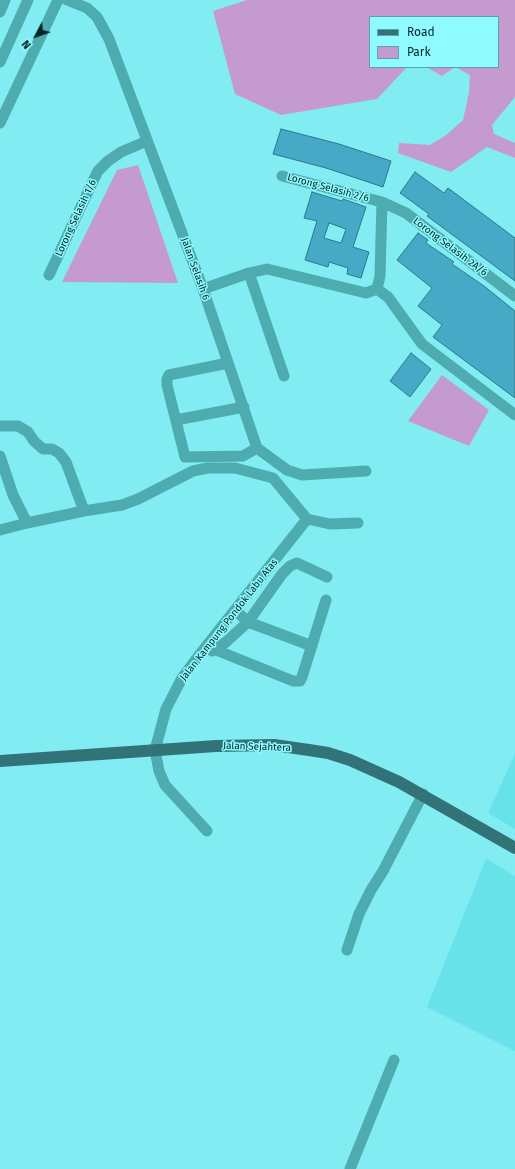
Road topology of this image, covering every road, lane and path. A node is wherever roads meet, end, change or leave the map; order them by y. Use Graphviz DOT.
graph roads {
  1 [pos="5,0"];
  2 [pos="28,0"];
  3 [pos="58,0"];
  4 [pos="67,0"];
  5 [pos="0,11"];
  6 [pos="4,46"];
  7 [pos="0,62"];
  8 [pos="0,123"];
  9 [pos="148,141"];
  10 [pos="282,176"];
  11 [pos="382,202"];
  12 [pos="249,273"];
  13 [pos="49,275"];
  14 [pos="377,289"];
  15 [pos="203,290"];
  16 [pos="515,296"];
  17 [pos="228,363"];
  18 [pos="284,376"];
  19 [pos="244,408"];
  20 [pos="515,415"];
  21 [pos="176,420"];
  22 [pos="0,426"];
  23 [pos="257,448"];
  24 [pos="0,456"];
  25 [pos="276,463"];
  26 [pos="366,471"];
  27 [pos="272,478"];
  28 [pos="84,511"];
  29 [pos="307,519"];
  30 [pos="27,523"];
  31 [pos="358,523"];
  32 [pos="0,530"];
  33 [pos="327,577"];
  34 [pos="326,600"];
  35 [pos="235,610"];
  36 [pos="248,622"];
  37 [pos="312,646"];
  38 [pos="216,650"];
  39 [pos="197,658"];
  40 [pos="155,750"];
  41 [pos="0,761"];
  42 [pos="423,794"];
  43 [pos="207,831"];
  44 [pos="515,848"];
  45 [pos="347,950"];
  46 [pos="394,1060"];
  47 [pos="350,1169"];
  1 -- 5 [label="street"];
  2 -- 6 [label="street"];
  3 -- 8 [label="street"];
  4 -- 9 [label="street, Jalan Selasih 6"];
  6 -- 7 [label="street"];
  9 -- 13 [label="street, Lorong Selasih 1/6"];
  9 -- 15 [label="street, Jalan Selasih 6"];
  10 -- 11 [label="street, Lorong Selasih 2/6"];
  11 -- 14 [label="street, Lorong Selasih 2/6"];
  11 -- 16 [label="street, Lorong Selasih 2A/6"];
  12 -- 14 [label="street"];
  12 -- 15 [label="street"];
  12 -- 18 [label="street"];
  14 -- 20 [label="street"];
  15 -- 17 [label="street, Jalan Selasih 6"];
  17 -- 19 [label="street, Jalan Selasih 6"];
  17 -- 21 [label="street"];
  19 -- 21 [label="street"];
  19 -- 23 [label="street, Jalan Selasih 6"];
  21 -- 23 [label="street"];
  22 -- 28 [label="street"];
  23 -- 25 [label="street"];
  24 -- 30 [label="street"];
  25 -- 26 [label="street"];
  25 -- 27 [label="street"];
  27 -- 28 [label="street"];
  27 -- 29 [label="street"];
  28 -- 30 [label="street"];
  29 -- 31 [label="street"];
  29 -- 35 [label="street, Jalan Kampung Pondok Labu Atas"];
  30 -- 32 [label="street"];
  33 -- 36 [label="street"];
  34 -- 37 [label="street"];
  35 -- 36 [label="street"];
  35 -- 39 [label="street, Jalan Kampung Pondok Labu Atas"];
  36 -- 37 [label="street"];
  36 -- 38 [label="street"];
  37 -- 38 [label="street"];
  38 -- 39 [label="street"];
  39 -- 40 [label="street, Jalan Kampung Pondok Labu Atas"];
  40 -- 41 [label="main road, Jalan Sejahtera"];
  40 -- 42 [label="main road, Jalan Sejahtera"];
  40 -- 43 [label="street"];
  42 -- 44 [label="main road, Jalan Sejahtera"];
  42 -- 45 [label="street"];
  46 -- 47 [label="street"];
}
